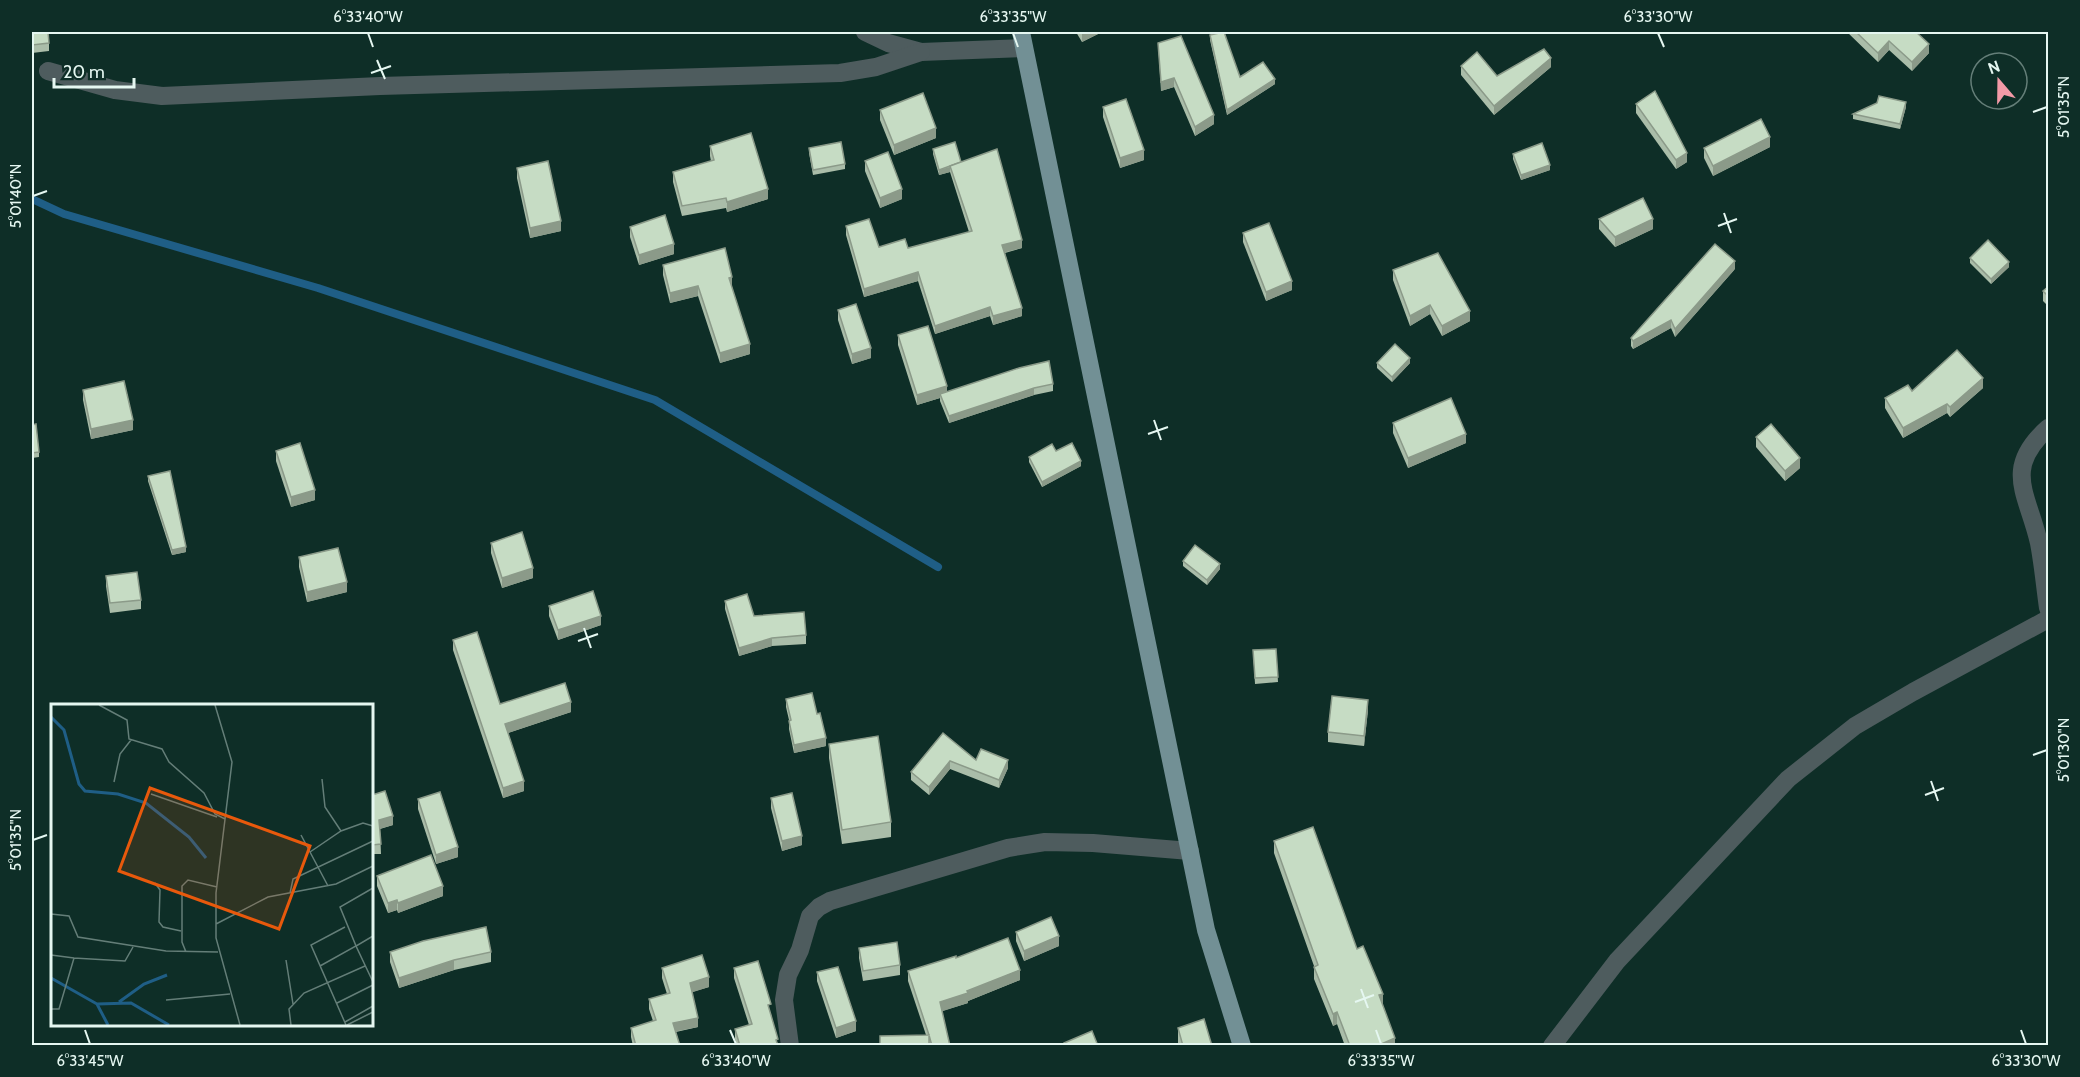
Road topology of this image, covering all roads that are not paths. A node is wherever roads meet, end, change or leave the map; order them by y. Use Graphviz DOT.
graph roads {
  1 [pos="865,32"];
  2 [pos="1023,40"];
  3 [pos="921,52"];
  4 [pos="48,71"];
  5 [pos="2049,428"];
  6 [pos="2049,608"];
  7 [pos="2049,619"];
  8 [pos="1190,851"];
  9 [pos="790,1046"];
  10 [pos="1242,1046"];
  11 [pos="1552,1046"];
  1 -- 3 [label="street"];
  2 -- 3 [label="street"];
  2 -- 8 [label="main road"];
  3 -- 4 [label="street"];
  5 -- 6 [label="street"];
  7 -- 11 [label="street"];
  8 -- 9 [label="street"];
  8 -- 10 [label="main road"];
}
